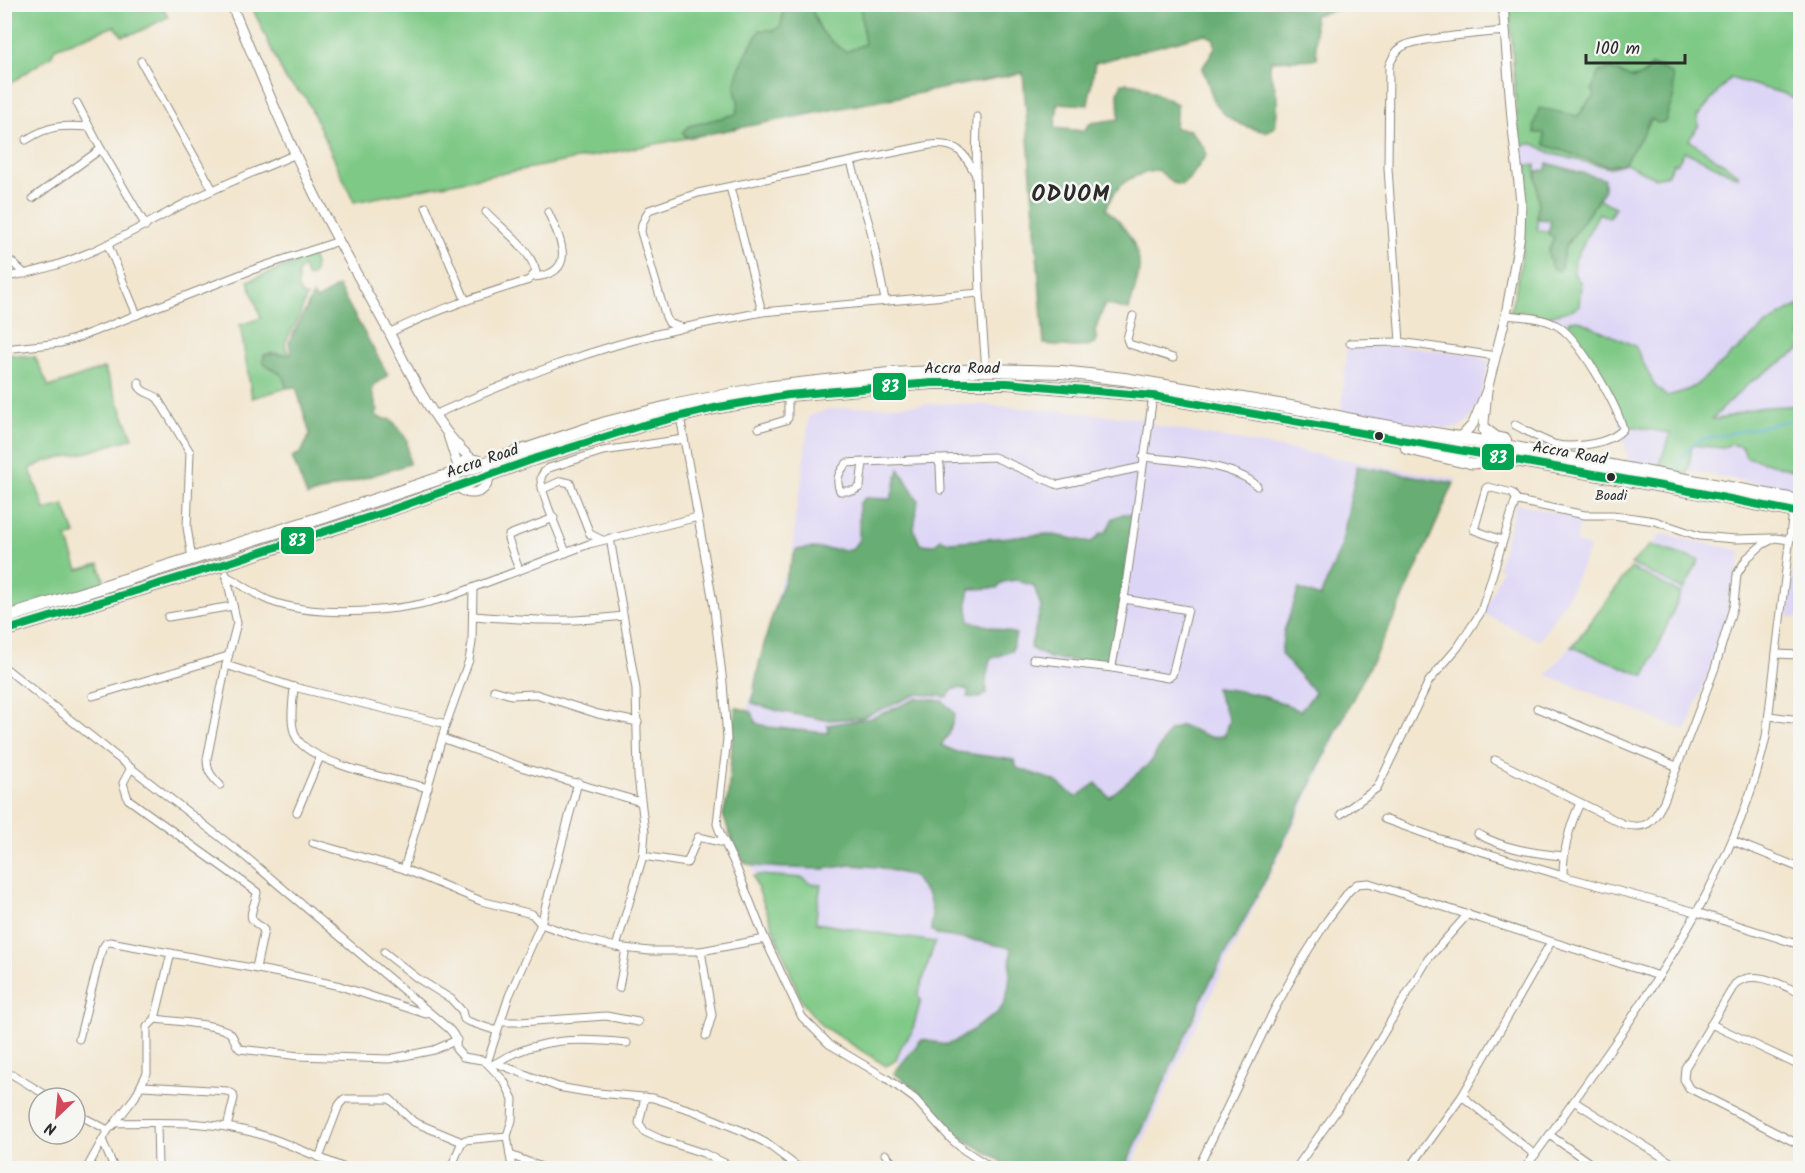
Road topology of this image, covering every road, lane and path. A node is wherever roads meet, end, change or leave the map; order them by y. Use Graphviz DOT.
graph roads {
  1 [pos="231,4"];
  2 [pos="1503,4"];
  3 [pos="1504,31"];
  4 [pos="141,61"];
  5 [pos="77,103"];
  6 [pos="977,117"];
  7 [pos="89,127"];
  8 [pos="26,140"];
  9 [pos="101,150"];
  10 [pos="296,154"];
  11 [pos="851,162"];
  12 [pos="976,175"];
  13 [pos="730,187"];
  14 [pos="213,190"];
  15 [pos="33,198"];
  16 [pos="426,207"];
  17 [pos="486,212"];
  18 [pos="548,212"];
  19 [pos="146,226"];
  20 [pos="339,241"];
  21 [pos="108,245"];
  22 [pos="4,255"];
  23 [pos="25,274"];
  24 [pos="4,277"];
  25 [pos="534,277"];
  26 [pos="980,293"];
  27 [pos="465,299"];
  28 [pos="885,300"];
  29 [pos="762,312"];
  30 [pos="137,315"];
  31 [pos="1506,315"];
  32 [pos="1132,316"];
  33 [pos="682,328"];
  34 [pos="389,333"];
  35 [pos="1400,342"];
  36 [pos="1350,343"];
  37 [pos="4,349"];
  38 [pos="1496,356"];
  39 [pos="1173,358"];
  40 [pos="986,370"];
  41 [pos="139,382"];
  42 [pos="1486,390"];
  43 [pos="788,395"];
  44 [pos="1153,396"];
  45 [pos="436,414"];
  46 [pos="680,416"];
  47 [pos="1515,425"];
  48 [pos="759,428"];
  49 [pos="448,435"];
  50 [pos="684,439"];
  51 [pos="1486,442"];
  52 [pos="1460,449"];
  53 [pos="1143,457"];
  54 [pos="937,459"];
  55 [pos="478,461"];
  56 [pos="862,462"];
  57 [pos="1142,467"];
  58 [pos="457,469"];
  59 [pos="489,476"];
  60 [pos="459,486"];
  61 [pos="1257,486"];
  62 [pos="543,489"];
  63 [pos="941,490"];
  64 [pos="1518,501"];
  65 [pos="1800,501"];
  66 [pos="1797,512"];
  67 [pos="324,517"];
  68 [pos="698,517"];
  69 [pos="554,518"];
  70 [pos="326,531"];
  71 [pos="1774,538"];
  72 [pos="606,539"];
  73 [pos="1502,540"];
  74 [pos="1790,540"];
  75 [pos="566,553"];
  76 [pos="192,559"];
  77 [pos="225,570"];
  78 [pos="519,570"];
  79 [pos="473,589"];
  80 [pos="1124,598"];
  81 [pos="233,606"];
  82 [pos="474,616"];
  83 [pos="623,616"];
  84 [pos="168,617"];
  85 [pos="4,618"];
  86 [pos="4,631"];
  87 [pos="1776,654"];
  88 [pos="1800,655"];
  89 [pos="228,656"];
  90 [pos="1033,659"];
  91 [pos="226,665"];
  92 [pos="4,667"];
  93 [pos="1113,668"];
  94 [pos="294,687"];
  95 [pos="494,690"];
  96 [pos="93,696"];
  97 [pos="1537,708"];
  98 [pos="1769,716"];
  99 [pos="1800,720"];
  100 [pos="638,722"];
  101 [pos="446,724"];
  102 [pos="442,738"];
  103 [pos="320,758"];
  104 [pos="1495,760"];
  105 [pos="1676,766"];
  106 [pos="131,768"];
  107 [pos="578,782"];
  108 [pos="220,784"];
  109 [pos="428,788"];
  110 [pos="641,802"];
  111 [pos="1580,802"];
  112 [pos="297,812"];
  113 [pos="1341,814"];
  114 [pos="1384,819"];
  115 [pos="1478,834"];
  116 [pos="1734,841"];
  117 [pos="313,843"];
  118 [pos="725,843"];
  119 [pos="643,856"];
  120 [pos="1563,856"];
  121 [pos="1800,868"];
  122 [pos="404,869"];
  123 [pos="1563,876"];
  124 [pos="1696,912"];
  125 [pos="1468,914"];
  126 [pos="541,924"];
  127 [pos="765,939"];
  128 [pos="1551,942"];
  129 [pos="1800,945"];
  130 [pos="616,947"];
  131 [pos="626,949"];
  132 [pos="701,951"];
  133 [pos="171,952"];
  134 [pos="384,952"];
  135 [pos="256,968"];
  136 [pos="1659,976"];
  137 [pos="619,988"];
  138 [pos="1800,993"];
  139 [pos="431,1016"];
  140 [pos="155,1020"];
  141 [pos="501,1022"];
  142 [pos="638,1022"];
  143 [pos="1711,1024"];
  144 [pos="497,1031"];
  145 [pos="706,1036"];
  146 [pos="79,1039"];
  147 [pos="457,1040"];
  148 [pos="627,1043"];
  149 [pos="491,1064"];
  150 [pos="1800,1066"];
  151 [pos="13,1075"];
  152 [pos="31,1086"];
  153 [pos="143,1086"];
  154 [pos="1462,1096"];
  155 [pos="645,1097"];
  156 [pos="1575,1102"];
  157 [pos="87,1119"];
  158 [pos="115,1123"];
  159 [pos="157,1123"];
  160 [pos="227,1127"];
  161 [pos="108,1130"];
  162 [pos="507,1136"];
  163 [pos="1551,1136"];
  164 [pos="103,1142"];
  165 [pos="462,1142"];
  166 [pos="1800,1145"];
  167 [pos="885,1154"];
  168 [pos="510,1155"];
  169 [pos="1535,1155"];
  170 [pos="319,1158"];
  171 [pos="87,1168"];
  172 [pos="114,1168"];
  173 [pos="158,1168"];
  174 [pos="345,1168"];
  175 [pos="451,1168"];
  176 [pos="512,1168"];
  177 [pos="544,1168"];
  178 [pos="735,1168"];
  179 [pos="799,1168"];
  180 [pos="897,1168"];
  181 [pos="992,1168"];
  182 [pos="1198,1168"];
  183 [pos="1296,1168"];
  184 [pos="1410,1168"];
  185 [pos="1525,1168"];
  186 [pos="1597,1168"];
  187 [pos="1680,1168"];
  1 -- 10 [label="street"];
  2 -- 3 [label="street"];
  3 -- 31 [label="street"];
  3 -- 35 [label="street"];
  4 -- 14 [label="street"];
  5 -- 7 [label="street"];
  6 -- 12 [label="street"];
  7 -- 8 [label="street"];
  7 -- 9 [label="street"];
  9 -- 15 [label="street"];
  9 -- 19 [label="street"];
  10 -- 14 [label="street"];
  10 -- 20 [label="street"];
  11 -- 12 [label="street"];
  11 -- 13 [label="street"];
  11 -- 28 [label="street"];
  12 -- 26 [label="street"];
  13 -- 29 [label="street"];
  13 -- 33 [label="street"];
  14 -- 19 [label="street"];
  16 -- 27 [label="street"];
  17 -- 25 [label="street"];
  18 -- 25 [label="street"];
  19 -- 21 [label="street"];
  20 -- 30 [label="street"];
  20 -- 34 [label="street"];
  21 -- 23 [label="street"];
  21 -- 30 [label="street"];
  22 -- 23 [label="street"];
  23 -- 24 [label="street"];
  25 -- 27 [label="street"];
  26 -- 28 [label="street"];
  26 -- 40 [label="street"];
  27 -- 34 [label="street"];
  28 -- 29 [label="street"];
  29 -- 33 [label="street"];
  30 -- 37 [label="street"];
  31 -- 38 [label="street"];
  31 -- 47 [label="street"];
  32 -- 39 [label="street"];
  33 -- 45 [label="street"];
  34 -- 45 [label="street"];
  35 -- 36 [label="street"];
  35 -- 38 [label="street"];
  38 -- 42 [label="street"];
  40 -- 52 [label="highway, Accra Road"];
  40 -- 55 [label="highway, Accra Road"];
  41 -- 76 [label="street"];
  42 -- 51 [label="street"];
  42 -- 52 [label="street"];
  43 -- 44 [label="highway, Accra Road"];
  43 -- 46 [label="highway, Accra Road"];
  43 -- 48 [label="street"];
  44 -- 52 [label="highway, Accra Road"];
  44 -- 53 [label="street"];
  45 -- 49 [label="street"];
  46 -- 50 [label="street"];
  46 -- 59 [label="highway, Accra Road"];
  49 -- 55 [label="street"];
  49 -- 58 [label="street"];
  50 -- 62 [label="street"];
  50 -- 68 [label="street"];
  51 -- 52 [label="highway, Accra Road"];
  51 -- 65 [label="highway, Accra Road"];
  51 -- 66 [label="highway, Accra Road"];
  53 -- 57 [label="street"];
  53 -- 61 [label="street"];
  54 -- 56 [label="street"];
  54 -- 57 [label="street"];
  54 -- 63 [label="street"];
  55 -- 58 [label="highway, Accra Road"];
  55 -- 59 [label="street"];
  56 -- 56 [label="street"];
  57 -- 80 [label="street"];
  58 -- 60 [label="street"];
  58 -- 67 [label="highway, Accra Road"];
  59 -- 60 [label="highway, Accra Road"];
  60 -- 70 [label="highway, Accra Road"];
  62 -- 69 [label="street"];
  62 -- 72 [label="street"];
  64 -- 71 [label="street"];
  64 -- 73 [label="street"];
  64 -- 73 [label="street"];
  66 -- 74 [label="street"];
  67 -- 70 [label="highway"];
  67 -- 76 [label="highway, Accra Road"];
  68 -- 72 [label="street"];
  68 -- 118 [label="street"];
  69 -- 75 [label="street"];
  69 -- 78 [label="street"];
  70 -- 77 [label="highway, Accra Road"];
  71 -- 74 [label="street"];
  71 -- 105 [label="street"];
  72 -- 75 [label="street"];
  72 -- 83 [label="street"];
  73 -- 113 [label="street"];
  74 -- 87 [label="street"];
  75 -- 78 [label="street"];
  76 -- 85 [label="highway, Accra Road"];
  77 -- 79 [label="street"];
  77 -- 81 [label="street"];
  77 -- 86 [label="highway, Accra Road"];
  78 -- 79 [label="street"];
  79 -- 82 [label="street"];
  80 -- 93 [label="street"];
  80 -- 93 [label="street"];
  81 -- 84 [label="street"];
  81 -- 89 [label="street"];
  82 -- 83 [label="street"];
  82 -- 101 [label="street"];
  83 -- 100 [label="street"];
  87 -- 88 [label="street"];
  87 -- 98 [label="street"];
  89 -- 91 [label="street"];
  89 -- 96 [label="street"];
  90 -- 93 [label="street"];
  91 -- 94 [label="street"];
  91 -- 108 [label="street"];
  92 -- 106 [label="street"];
  94 -- 101 [label="street"];
  94 -- 103 [label="street"];
  95 -- 100 [label="street"];
  97 -- 105 [label="street"];
  98 -- 99 [label="street"];
  98 -- 116 [label="street"];
  100 -- 110 [label="street"];
  101 -- 102 [label="street"];
  102 -- 107 [label="street"];
  102 -- 109 [label="street"];
  103 -- 109 [label="street"];
  103 -- 112 [label="street"];
  104 -- 111 [label="street"];
  105 -- 111 [label="street"];
  106 -- 135 [label="street"];
  106 -- 139 [label="street"];
  107 -- 110 [label="street"];
  107 -- 126 [label="street"];
  109 -- 122 [label="street"];
  110 -- 119 [label="street"];
  111 -- 120 [label="street"];
  114 -- 123 [label="street"];
  115 -- 120 [label="street"];
  116 -- 121 [label="street"];
  116 -- 124 [label="street"];
  117 -- 122 [label="street"];
  118 -- 119 [label="street"];
  118 -- 127 [label="street"];
  119 -- 130 [label="street"];
  120 -- 123 [label="street"];
  122 -- 126 [label="street"];
  123 -- 124 [label="street"];
  124 -- 129 [label="street"];
  124 -- 136 [label="street"];
  125 -- 128 [label="street"];
  125 -- 182 [label="street"];
  125 -- 183 [label="street"];
  126 -- 130 [label="street"];
  126 -- 141 [label="street"];
  127 -- 132 [label="street"];
  127 -- 181 [label="street"];
  128 -- 136 [label="street"];
  128 -- 154 [label="street"];
  130 -- 131 [label="street"];
  131 -- 132 [label="street"];
  131 -- 137 [label="street"];
  132 -- 145 [label="street"];
  133 -- 135 [label="street"];
  133 -- 140 [label="street"];
  133 -- 146 [label="street"];
  134 -- 144 [label="street"];
  135 -- 139 [label="street"];
  136 -- 156 [label="street"];
  138 -- 143 [label="street"];
  139 -- 147 [label="street"];
  140 -- 147 [label="street"];
  140 -- 153 [label="street"];
  141 -- 142 [label="street"];
  141 -- 144 [label="street"];
  143 -- 150 [label="street"];
  143 -- 166 [label="street"];
  144 -- 149 [label="street"];
  147 -- 149 [label="street"];
  148 -- 149 [label="street"];
  149 -- 155 [label="street"];
  149 -- 162 [label="street"];
  151 -- 152 [label="street"];
  153 -- 158 [label="street"];
  153 -- 160 [label="street"];
  154 -- 169 [label="street"];
  154 -- 184 [label="street"];
  155 -- 178 [label="street"];
  155 -- 179 [label="street"];
  156 -- 163 [label="street"];
  156 -- 187 [label="street"];
  157 -- 161 [label="street"];
  158 -- 159 [label="street"];
  158 -- 161 [label="street"];
  159 -- 160 [label="street"];
  159 -- 173 [label="street"];
  160 -- 170 [label="street"];
  161 -- 164 [label="street"];
  162 -- 165 [label="street"];
  162 -- 168 [label="street"];
  163 -- 169 [label="street"];
  163 -- 186 [label="street"];
  164 -- 171 [label="street"];
  164 -- 172 [label="street"];
  165 -- 170 [label="street"];
  165 -- 175 [label="street"];
  167 -- 180 [label="street"];
  168 -- 176 [label="street"];
  168 -- 177 [label="street"];
  169 -- 185 [label="street"];
  170 -- 174 [label="street"];
}
